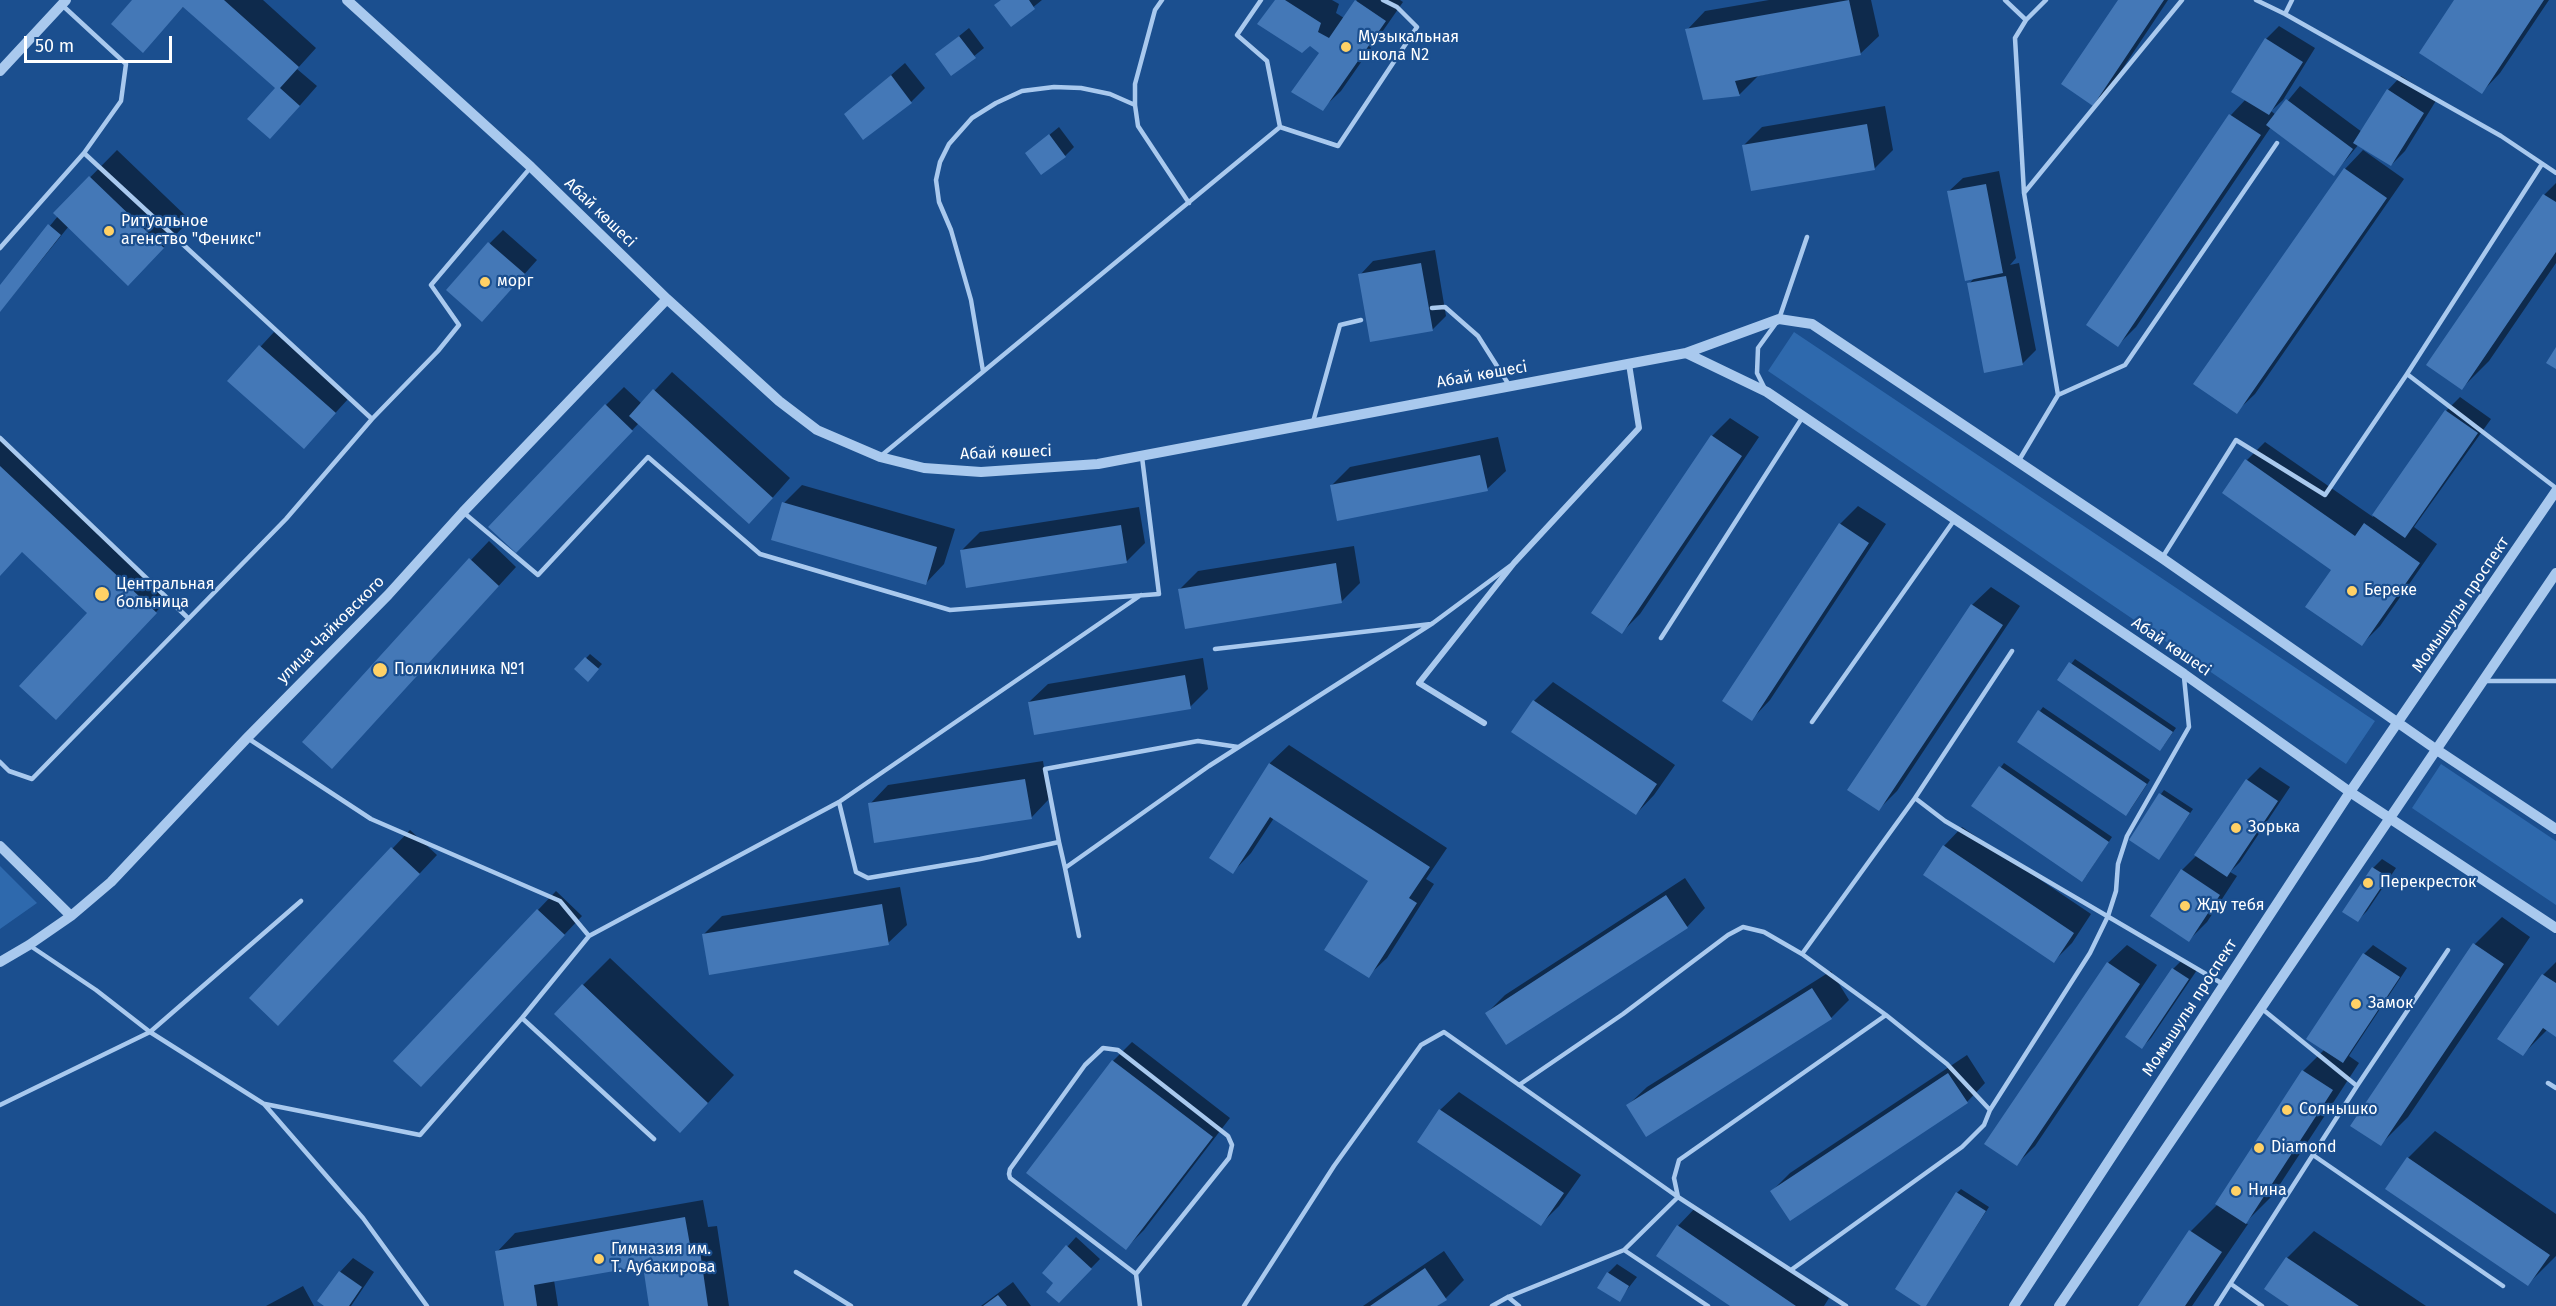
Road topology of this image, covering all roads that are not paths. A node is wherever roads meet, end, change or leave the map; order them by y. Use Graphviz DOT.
graph roads {
  1 [pos="347,0"];
  2 [pos="1161,0"];
  3 [pos="1261,0"];
  4 [pos="1383,0"];
  5 [pos="2005,0"];
  6 [pos="2046,0"];
  7 [pos="2182,0"];
  8 [pos="2256,0"];
  9 [pos="2292,0"];
  10 [pos="64,2"];
  11 [pos="2285,14"];
  12 [pos="2025,20"];
  13 [pos="0,70"];
  14 [pos="1135,105"];
  15 [pos="1280,127"];
  16 [pos="2277,143"];
  17 [pos="84,153"];
  18 [pos="2542,164"];
  19 [pos="531,167"];
  20 [pos="2556,173"];
  21 [pos="2024,193"];
  22 [pos="1189,203"];
  23 [pos="1807,237"];
  24 [pos="0,248"];
  25 [pos="667,299"];
  26 [pos="1432,308"];
  27 [pos="1779,319"];
  28 [pos="1360,320"];
  29 [pos="1686,353"];
  30 [pos="1629,363"];
  31 [pos="983,371"];
  32 [pos="2407,374"];
  33 [pos="1509,386"];
  34 [pos="1767,392"];
  35 [pos="2058,395"];
  36 [pos="1802,417"];
  37 [pos="372,419"];
  38 [pos="1312,422"];
  39 [pos="0,438"];
  40 [pos="1142,454"];
  41 [pos="880,457"];
  42 [pos="2018,462"];
  43 [pos="2556,490"];
  44 [pos="463,512"];
  45 [pos="1955,519"];
  46 [pos="2162,558"];
  47 [pos="1514,563"];
  48 [pos="2556,573"];
  49 [pos="1141,595"];
  50 [pos="188,618"];
  51 [pos="1433,623"];
  52 [pos="1661,638"];
  53 [pos="1215,649"];
  54 [pos="2012,651"];
  55 [pos="2184,674"];
  56 [pos="2482,681"];
  57 [pos="2556,681"];
  58 [pos="1812,722"];
  59 [pos="1484,723"];
  60 [pos="2398,724"];
  61 [pos="246,738"];
  62 [pos="1238,747"];
  63 [pos="2437,750"];
  64 [pos="0,762"];
  65 [pos="2350,792"];
  66 [pos="1915,798"];
  67 [pos="839,802"];
  68 [pos="2391,818"];
  69 [pos="2556,829"];
  70 [pos="1059,842"];
  71 [pos="0,846"];
  72 [pos="1065,868"];
  73 [pos="301,901"];
  74 [pos="71,916"];
  75 [pos="2108,916"];
  76 [pos="2556,928"];
  77 [pos="590,936"];
  78 [pos="1079,936"];
  79 [pos="29,945"];
  80 [pos="2448,950"];
  81 [pos="1802,954"];
  82 [pos="0,962"];
  83 [pos="2223,984"];
  84 [pos="2261,1008"];
  85 [pos="1886,1015"];
  86 [pos="522,1018"];
  87 [pos="150,1032"];
  88 [pos="2548,1083"];
  89 [pos="1519,1085"];
  90 [pos="2357,1086"];
  91 [pos="2556,1088"];
  92 [pos="264,1104"];
  93 [pos="0,1106"];
  94 [pos="1990,1110"];
  95 [pos="654,1138"];
  96 [pos="2313,1155"];
  97 [pos="1678,1197"];
  98 [pos="1624,1250"];
  99 [pos="1791,1270"];
  100 [pos="796,1272"];
  101 [pos="1136,1274"];
  102 [pos="2231,1284"];
  103 [pos="2503,1286"];
  104 [pos="1508,1297"];
  105 [pos="427,1306"];
  106 [pos="851,1306"];
  107 [pos="1140,1306"];
  108 [pos="1244,1306"];
  109 [pos="1492,1306"];
  110 [pos="1519,1306"];
  111 [pos="1708,1306"];
  112 [pos="1846,1306"];
  113 [pos="2014,1306"];
  114 [pos="2059,1306"];
  115 [pos="2216,1306"];
  116 [pos="2262,1306"];
  1 -- 19 [label="street, Абай көшесі"];
  2 -- 14 [label="lane"];
  3 -- 15 [label="lane"];
  4 -- 15 [label="lane"];
  5 -- 12 [label="lane"];
  6 -- 12 [label="lane"];
  7 -- 21 [label="lane"];
  8 -- 11 [label="lane"];
  9 -- 11 [label="lane"];
  10 -- 13 [label="street"];
  10 -- 17 [label="lane"];
  11 -- 18 [label="lane"];
  12 -- 21 [label="lane"];
  14 -- 22 [label="lane"];
  14 -- 31 [label="lane"];
  15 -- 22 [label="lane"];
  16 -- 35 [label="lane"];
  17 -- 24 [label="lane"];
  17 -- 37 [label="lane"];
  18 -- 20 [label="lane"];
  18 -- 32 [label="lane"];
  19 -- 25 [label="street, Абай көшесі"];
  19 -- 37 [label="lane"];
  21 -- 35 [label="lane"];
  22 -- 31 [label="lane"];
  23 -- 27 [label="lane"];
  25 -- 41 [label="street, Абай көшесі"];
  25 -- 44 [label="street, улица Чайковского"];
  26 -- 33 [label="lane"];
  27 -- 29 [label="street, Абай көшесі"];
  27 -- 34 [label="lane"];
  27 -- 42 [label="street"];
  28 -- 38 [label="lane"];
  29 -- 30 [label="street, Абай көшесі"];
  29 -- 34 [label="street, Абай көшесі"];
  30 -- 33 [label="street, Абай көшесі"];
  30 -- 47 [label="street"];
  31 -- 41 [label="lane"];
  32 -- 43 [label="lane"];
  32 -- 46 [label="lane"];
  33 -- 38 [label="street, Абай көшесі"];
  34 -- 36 [label="street, Абай көшесі"];
  35 -- 42 [label="lane"];
  36 -- 45 [label="street, Абай көшесі"];
  36 -- 52 [label="lane"];
  37 -- 50 [label="lane"];
  38 -- 40 [label="street, Абай көшесі"];
  39 -- 50 [label="lane"];
  40 -- 41 [label="street, Абай көшесі"];
  40 -- 49 [label="lane"];
  42 -- 46 [label="street"];
  43 -- 60 [label="street, Момышулы проспект"];
  44 -- 49 [label="lane"];
  44 -- 61 [label="street, улица Чайковского"];
  45 -- 55 [label="street, Абай көшесі"];
  45 -- 58 [label="lane"];
  46 -- 60 [label="street"];
  47 -- 51 [label="lane"];
  47 -- 59 [label="street"];
  48 -- 56 [label="street"];
  49 -- 67 [label="lane"];
  50 -- 64 [label="lane"];
  51 -- 53 [label="lane"];
  51 -- 62 [label="lane"];
  54 -- 66 [label="lane"];
  55 -- 65 [label="street, Абай көшесі"];
  55 -- 75 [label="lane"];
  56 -- 57 [label="lane"];
  56 -- 63 [label="street"];
  60 -- 63 [label="street"];
  60 -- 65 [label="street, Момышулы проспект"];
  61 -- 74 [label="street, улица Чайковского"];
  61 -- 77 [label="lane"];
  62 -- 70 [label="lane"];
  62 -- 72 [label="lane"];
  63 -- 68 [label="street"];
  63 -- 69 [label="street"];
  65 -- 68 [label="street, Абай көшесі"];
  65 -- 83 [label="street, Момышулы проспект"];
  66 -- 75 [label="lane"];
  66 -- 81 [label="lane"];
  67 -- 70 [label="lane"];
  67 -- 77 [label="lane"];
  68 -- 76 [label="street, Абай көшесі"];
  68 -- 84 [label="street"];
  70 -- 72 [label="lane"];
  71 -- 74 [label="street"];
  72 -- 78 [label="lane"];
  73 -- 87 [label="lane"];
  74 -- 79 [label="street, улица Чайковского"];
  75 -- 83 [label="lane"];
  75 -- 94 [label="lane"];
  77 -- 86 [label="lane"];
  79 -- 82 [label="street, улица Чайковского"];
  79 -- 87 [label="lane"];
  80 -- 90 [label="lane"];
  81 -- 85 [label="lane"];
  81 -- 89 [label="lane"];
  83 -- 113 [label="street, Момышулы проспект"];
  84 -- 90 [label="lane"];
  84 -- 114 [label="street"];
  85 -- 94 [label="lane"];
  85 -- 97 [label="lane"];
  86 -- 92 [label="lane"];
  86 -- 95 [label="lane"];
  87 -- 92 [label="lane"];
  87 -- 93 [label="lane"];
  88 -- 91 [label="lane"];
  89 -- 97 [label="lane"];
  89 -- 108 [label="lane"];
  90 -- 96 [label="lane"];
  92 -- 105 [label="lane"];
  94 -- 99 [label="lane"];
  96 -- 102 [label="lane"];
  96 -- 103 [label="lane"];
  97 -- 98 [label="lane"];
  97 -- 99 [label="lane"];
  98 -- 104 [label="lane"];
  98 -- 111 [label="lane"];
  99 -- 112 [label="lane"];
  100 -- 106 [label="lane"];
  101 -- 101 [label="lane"];
  101 -- 107 [label="lane"];
  102 -- 115 [label="lane"];
  102 -- 116 [label="lane"];
  104 -- 109 [label="lane"];
  104 -- 110 [label="lane"];
}
